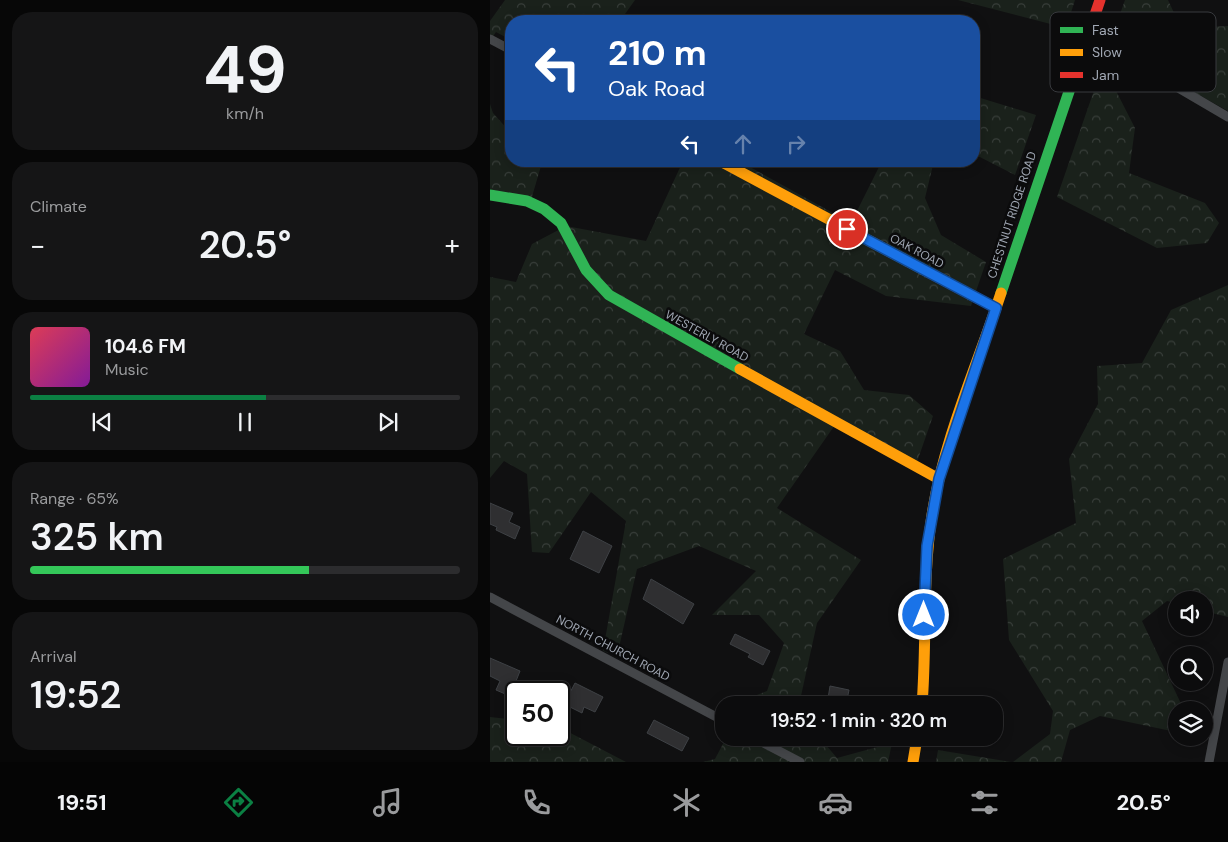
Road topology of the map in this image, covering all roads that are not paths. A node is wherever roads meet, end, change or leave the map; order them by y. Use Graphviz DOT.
graph roads {
  1 [pos="1100,0"];
  2 [pos="1096,12"];
  3 [pos="490,39"];
  4 [pos="505,47"];
  5 [pos="1069,92"];
  6 [pos="1185,92"];
  7 [pos="1228,117"];
  8 [pos="731,167"];
  9 [pos="490,195"];
  10 [pos="996,308"];
  11 [pos="939,479"];
  12 [pos="490,597"];
  13 [pos="1228,662"];
  14 [pos="923,696"];
  15 [pos="715,716"];
  16 [pos="769,746"];
  17 [pos="916,746"];
  18 [pos="800,762"];
  19 [pos="913,762"];
  20 [pos="1209,762"];
  1 -- 2 [label="street, CHESTNUT RIDGE ROAD"];
  3 -- 4 [label="street"];
  5 -- 10 [label="street, CHESTNUT RIDGE ROAD"];
  6 -- 7 [label="street"];
  8 -- 10 [label="street, OAK ROAD"];
  9 -- 11 [label="street, WESTERLY ROAD"];
  10 -- 11 [label="street, CHESTNUT RIDGE ROAD"];
  11 -- 14 [label="street, CHESTNUT RIDGE ROAD"];
  12 -- 15 [label="street, NORTH CHURCH ROAD"];
  13 -- 20 [label="street"];
  16 -- 18 [label="street"];
  17 -- 19 [label="street"];
}
